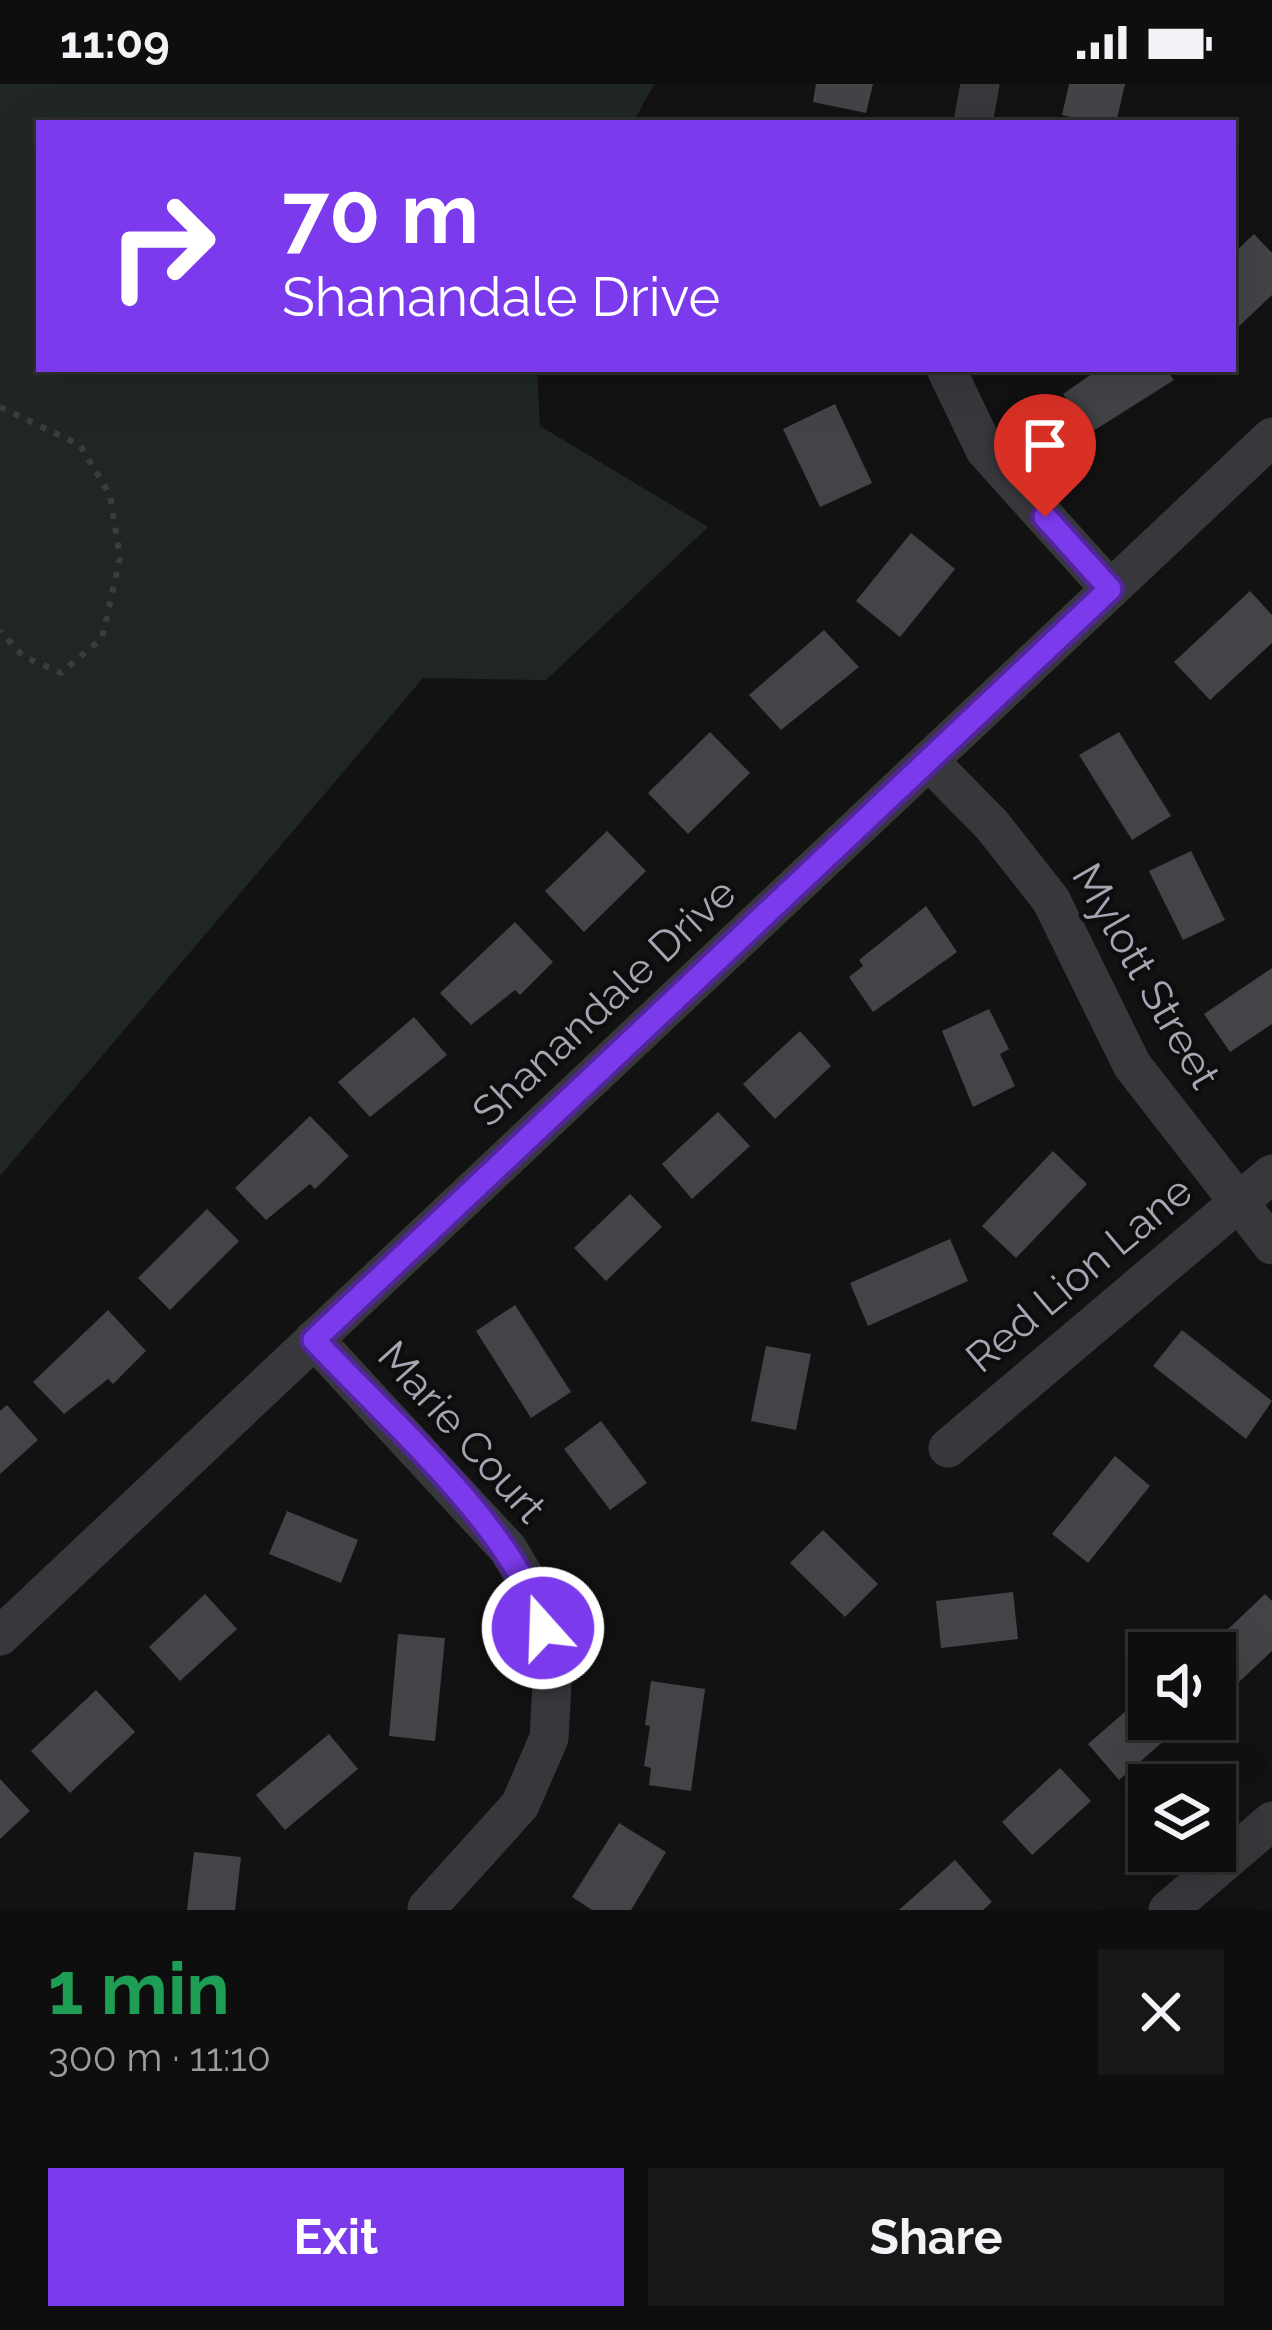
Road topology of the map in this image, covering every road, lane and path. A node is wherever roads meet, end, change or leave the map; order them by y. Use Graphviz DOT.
graph roads {
  1 [pos="980,84"];
  2 [pos="974,120"];
  3 [pos="947,372"];
  4 [pos="0,407"];
  5 [pos="1272,437"];
  6 [pos="1110,589"];
  7 [pos="0,631"];
  8 [pos="930,762"];
  9 [pos="1272,1174"];
  10 [pos="1237,1204"];
  11 [pos="1272,1245"];
  12 [pos="314,1340"];
  13 [pos="948,1448"];
  14 [pos="0,1636"];
  15 [pos="1272,1821"];
  16 [pos="427,1908"];
  17 [pos="1168,1910"];
  1 -- 2 [label="street"];
  3 -- 6 [label="street"];
  4 -- 7 [label="path"];
  5 -- 6 [label="street, Shanandale Drive"];
  6 -- 8 [label="street, Shanandale Drive"];
  8 -- 10 [label="street, Mylott Street"];
  8 -- 12 [label="street, Shanandale Drive"];
  9 -- 10 [label="street, Red Lion Lane"];
  10 -- 11 [label="street, Mylott Street"];
  10 -- 13 [label="street, Red Lion Lane"];
  12 -- 14 [label="street, Shanandale Drive"];
  12 -- 16 [label="street, Marie Court"];
  15 -- 17 [label="street"];
}
